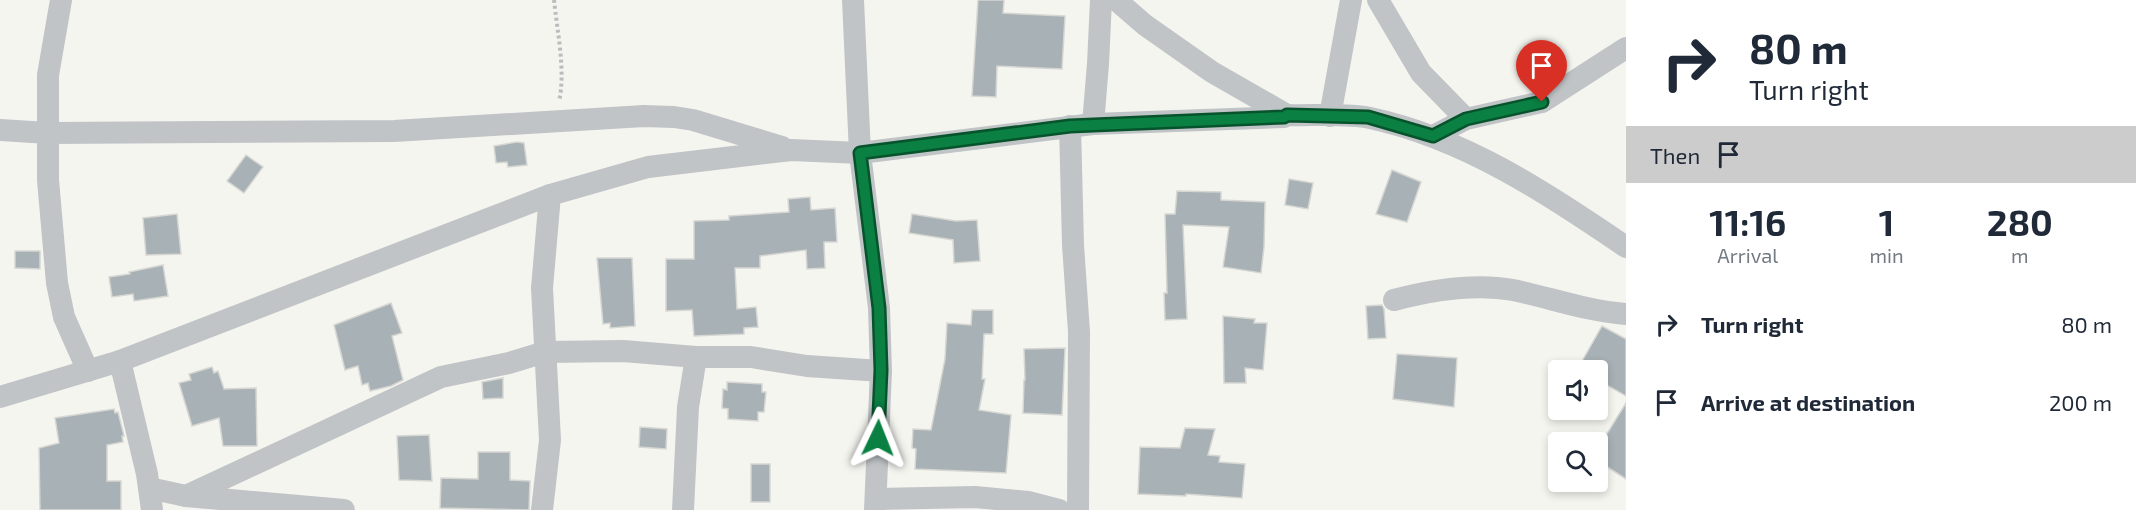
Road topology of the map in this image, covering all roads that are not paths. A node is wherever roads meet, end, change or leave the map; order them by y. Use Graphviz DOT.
graph roads {
  1 [pos="62,0"];
  2 [pos="853,0"];
  3 [pos="1101,0"];
  4 [pos="1116,0"];
  5 [pos="1351,0"];
  6 [pos="1378,0"];
  7 [pos="1626,48"];
  8 [pos="1287,115"];
  9 [pos="1330,116"];
  10 [pos="1466,119"];
  11 [pos="1093,124"];
  12 [pos="1070,126"];
  13 [pos="0,130"];
  14 [pos="48,133"];
  15 [pos="1433,136"];
  16 [pos="791,150"];
  17 [pos="860,153"];
  18 [pos="550,195"];
  19 [pos="1626,247"];
  20 [pos="1394,300"];
  21 [pos="1626,314"];
  22 [pos="545,352"];
  23 [pos="696,357"];
  24 [pos="120,361"];
  25 [pos="881,370"];
  26 [pos="88,371"];
  27 [pos="0,398"];
  28 [pos="186,496"];
  29 [pos="150,499"];
  30 [pos="875,505"];
  31 [pos="344,510"];
  32 [pos="542,510"];
  33 [pos="682,510"];
  34 [pos="1059,510"];
  35 [pos="1078,510"];
  1 -- 14 [label="street"];
  2 -- 17 [label="street"];
  3 -- 11 [label="street"];
  4 -- 8 [label="street"];
  5 -- 9 [label="street"];
  6 -- 10 [label="street"];
  7 -- 10 [label="street"];
  8 -- 9 [label="street"];
  8 -- 11 [label="street"];
  9 -- 15 [label="street"];
  10 -- 15 [label="street"];
  11 -- 12 [label="street"];
  12 -- 17 [label="street"];
  12 -- 35 [label="street"];
  13 -- 14 [label="street"];
  14 -- 16 [label="street"];
  14 -- 26 [label="street"];
  15 -- 19 [label="street"];
  16 -- 17 [label="street"];
  16 -- 18 [label="street"];
  17 -- 25 [label="street"];
  18 -- 22 [label="street"];
  18 -- 24 [label="street"];
  20 -- 21 [label="street"];
  22 -- 23 [label="street"];
  22 -- 28 [label="street"];
  22 -- 32 [label="street"];
  23 -- 25 [label="street"];
  23 -- 33 [label="street"];
  24 -- 26 [label="street"];
  24 -- 29 [label="street"];
  25 -- 30 [label="street"];
  26 -- 27 [label="street"];
  28 -- 29 [label="street"];
  28 -- 31 [label="street"];
  30 -- 34 [label="street"];
}
